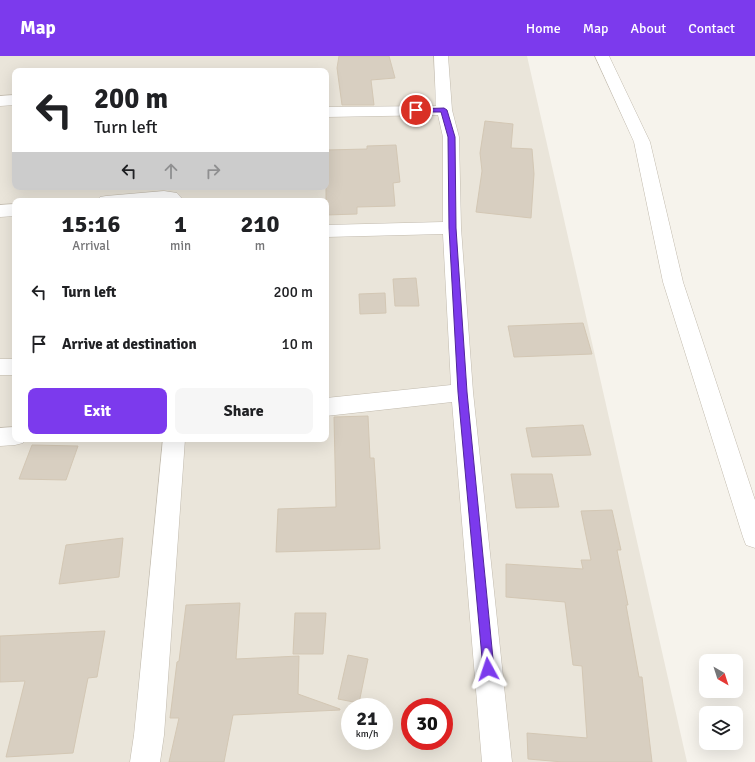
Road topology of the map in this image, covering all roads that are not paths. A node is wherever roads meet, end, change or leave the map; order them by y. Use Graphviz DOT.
graph roads {
  1 [pos="441,56"];
  2 [pos="602,56"];
  3 [pos="12,100"];
  4 [pos="0,101"];
  5 [pos="444,110"];
  6 [pos="329,112"];
  7 [pos="141,198"];
  8 [pos="172,198"];
  9 [pos="12,210"];
  10 [pos="0,211"];
  11 [pos="452,228"];
  12 [pos="329,231"];
  13 [pos="0,367"];
  14 [pos="12,367"];
  15 [pos="462,392"];
  16 [pos="329,407"];
  17 [pos="12,436"];
  18 [pos="0,437"];
  19 [pos="174,442"];
  20 [pos="755,537"];
  21 [pos="145,762"];
  22 [pos="497,762"];
  1 -- 5 [label="street"];
  2 -- 20 [label="street"];
  3 -- 4 [label="street"];
  5 -- 6 [label="street"];
  5 -- 11 [label="street"];
  7 -- 8 [label="street"];
  9 -- 10 [label="street"];
  11 -- 12 [label="street"];
  11 -- 15 [label="street"];
  13 -- 14 [label="street"];
  15 -- 16 [label="street"];
  15 -- 22 [label="street"];
  17 -- 18 [label="street"];
  19 -- 21 [label="street"];
}
